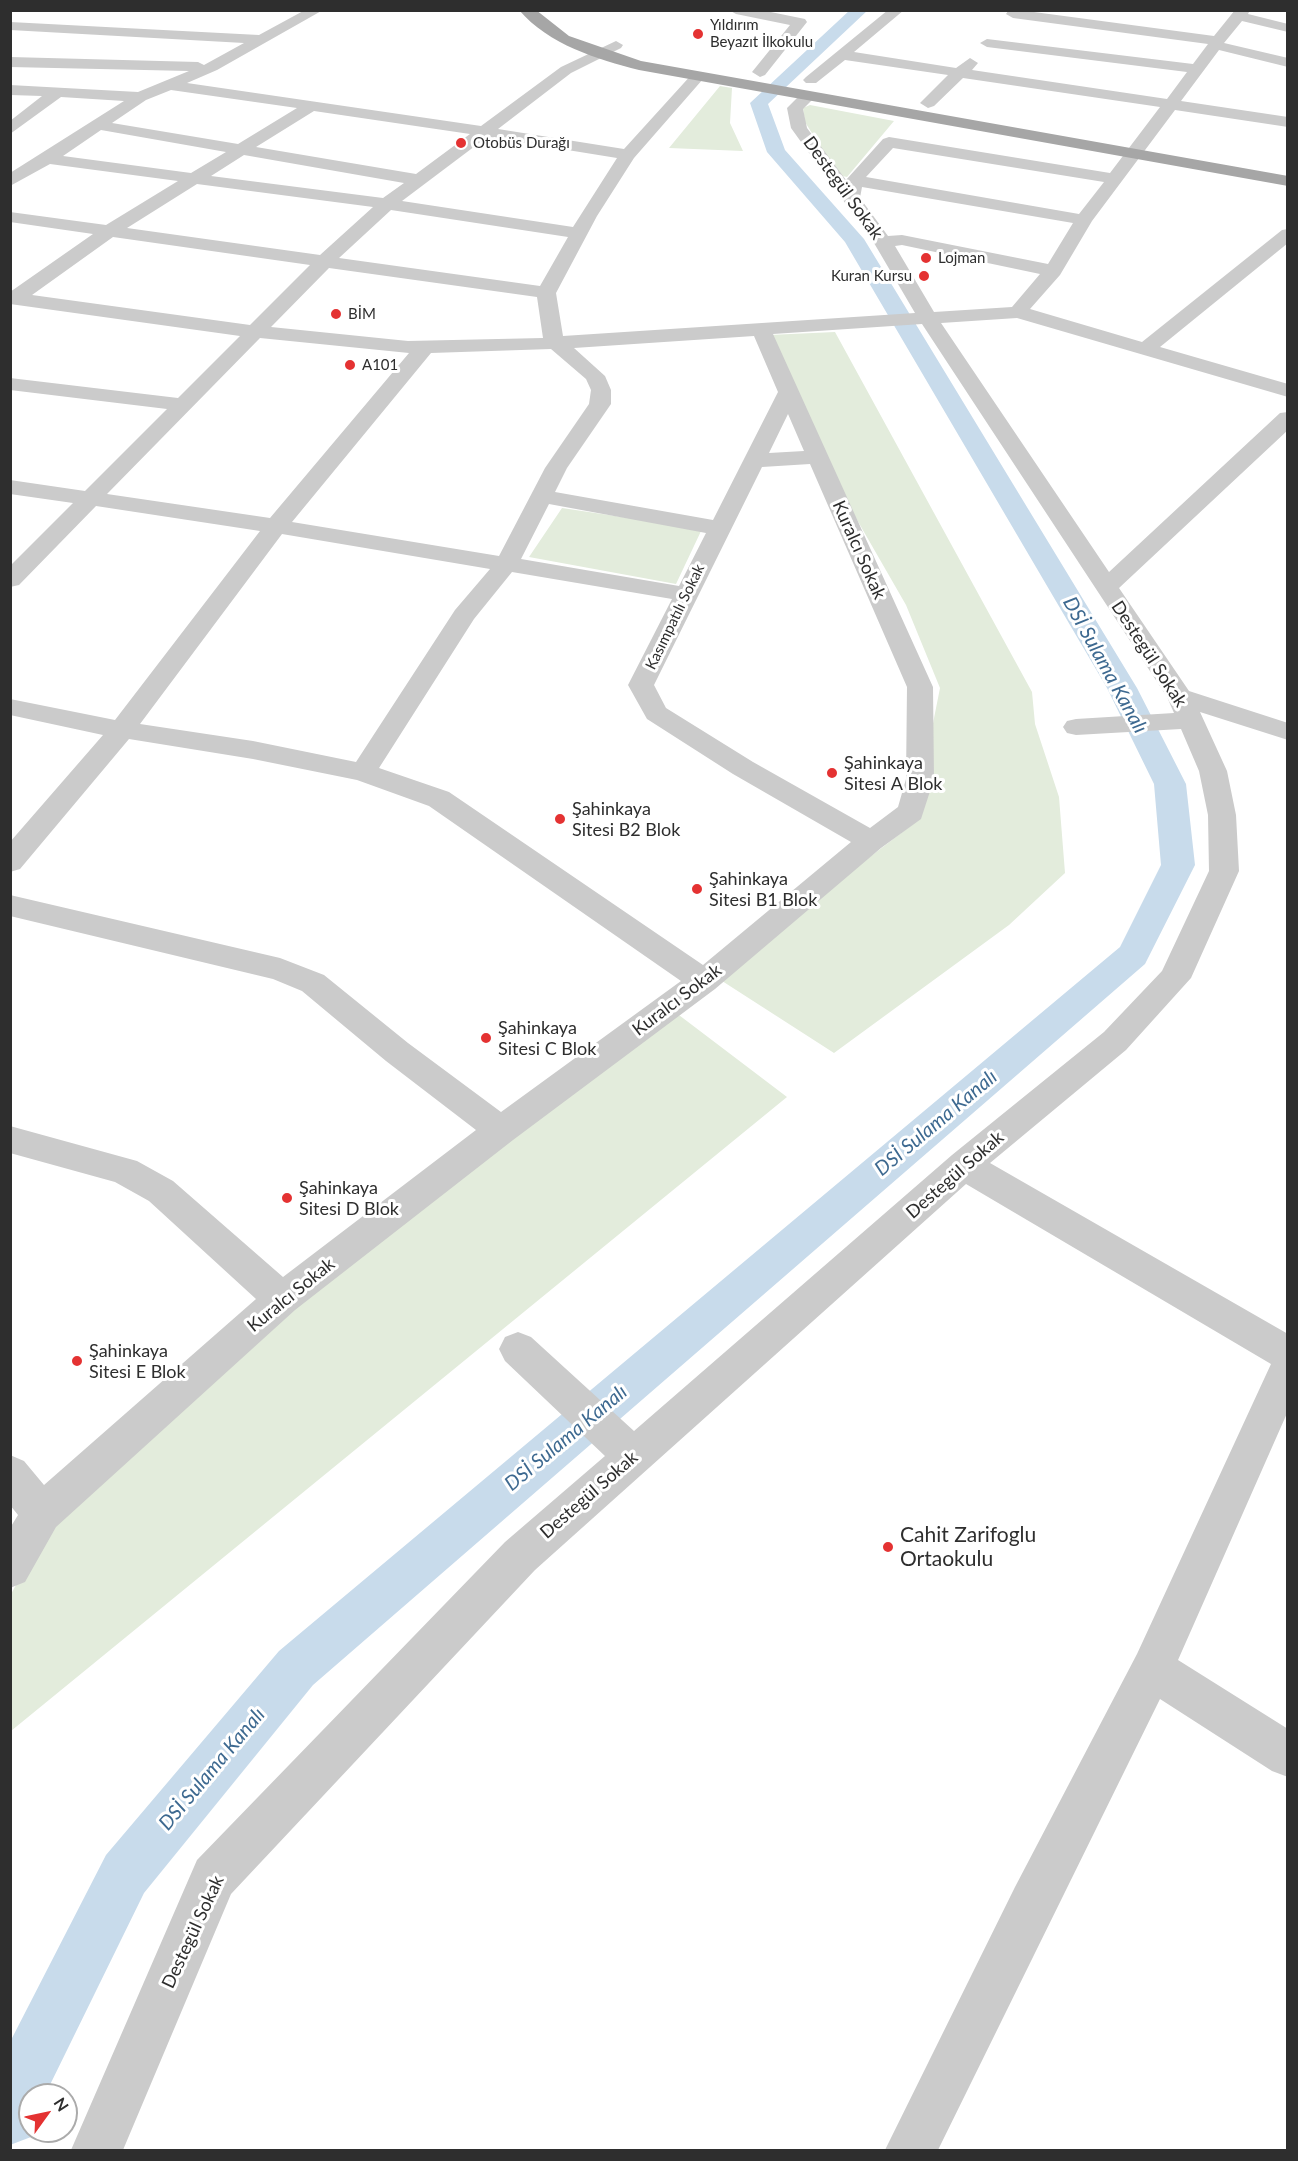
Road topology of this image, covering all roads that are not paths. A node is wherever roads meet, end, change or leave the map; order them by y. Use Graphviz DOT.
graph roads {
  1 [pos="23,10"];
  2 [pos="316,10"];
  3 [pos="526,10"];
  4 [pos="736,10"];
  5 [pos="897,10"];
  6 [pos="1014,12"];
  7 [pos="1241,13"];
  8 [pos="10,24"];
  9 [pos="1287,27"];
  10 [pos="586,32"];
  11 [pos="262,40"];
  12 [pos="987,43"];
  13 [pos="1216,43"];
  14 [pos="616,45"];
  15 [pos="598,53"];
  16 [pos="843,55"];
  17 [pos="10,62"];
  18 [pos="1287,63"];
  19 [pos="212,67"];
  20 [pos="1196,69"];
  21 [pos="960,73"];
  22 [pos="698,76"];
  23 [pos="762,77"];
  24 [pos="171,85"];
  25 [pos="804,87"];
  26 [pos="10,90"];
  27 [pos="58,92"];
  28 [pos="140,97"];
  29 [pos="928,103"];
  30 [pos="313,105"];
  31 [pos="1170,105"];
  32 [pos="915,116"];
  33 [pos="1287,122"];
  34 [pos="97,125"];
  35 [pos="10,129"];
  36 [pos="482,131"];
  37 [pos="889,142"];
  38 [pos="1139,147"];
  39 [pos="239,151"];
  40 [pos="628,155"];
  41 [pos="46,159"];
  42 [pos="1287,165"];
  43 [pos="196,177"];
  44 [pos="1116,179"];
  45 [pos="418,180"];
  46 [pos="10,181"];
  47 [pos="1287,181"];
  48 [pos="853,191"];
  49 [pos="387,204"];
  50 [pos="10,218"];
  51 [pos="1084,220"];
  52 [pos="108,232"];
  53 [pos="579,233"];
  54 [pos="1287,234"];
  55 [pos="883,242"];
  56 [pos="324,262"];
  57 [pos="1053,271"];
  58 [pos="546,293"];
  59 [pos="14,301"];
  60 [pos="1018,312"];
  61 [pos="920,317"];
  62 [pos="761,330"];
  63 [pos="257,332"];
  64 [pos="554,341"];
  65 [pos="426,346"];
  66 [pos="1146,349"];
  67 [pos="10,384"];
  68 [pos="1287,391"];
  69 [pos="788,393"];
  70 [pos="184,405"];
  71 [pos="1287,418"];
  72 [pos="818,457"];
  73 [pos="754,461"];
  74 [pos="10,487"];
  75 [pos="542,496"];
  76 [pos="91,498"];
  77 [pos="276,526"];
  78 [pos="719,528"];
  79 [pos="507,563"];
  80 [pos="10,580"];
  81 [pos="1106,587"];
  82 [pos="686,594"];
  83 [pos="10,707"];
  84 [pos="1185,708"];
  85 [pos="1076,727"];
  86 [pos="122,730"];
  87 [pos="1287,732"];
  88 [pos="363,772"];
  89 [pos="871,841"];
  90 [pos="10,862"];
  91 [pos="10,905"];
  92 [pos="704,981"];
  93 [pos="501,1130"];
  94 [pos="10,1140"];
  95 [pos="964,1165"];
  96 [pos="282,1299"];
  97 [pos="518,1349"];
  98 [pos="1287,1354"];
  99 [pos="1287,1367"];
  100 [pos="633,1456"];
  101 [pos="10,1474"];
  102 [pos="42,1513"];
  103 [pos="10,1568"];
  104 [pos="1152,1669"];
  105 [pos="1287,1755"];
  106 [pos="97,2151"];
  107 [pos="911,2151"];
  1 -- 8 [label="street"];
  2 -- 11 [label="street"];
  3 -- 15 [label="main road"];
  4 -- 23 [label="street"];
  5 -- 16 [label="street"];
  6 -- 12 [label="street"];
  6 -- 13 [label="street"];
  7 -- 9 [label="street"];
  7 -- 13 [label="street"];
  8 -- 11 [label="street"];
  10 -- 14 [label="main road"];
  11 -- 19 [label="street"];
  12 -- 20 [label="street"];
  12 -- 21 [label="street"];
  13 -- 18 [label="street"];
  13 -- 20 [label="street"];
  14 -- 15 [label="street"];
  14 -- 23 [label="main road"];
  15 -- 22 [label="main road"];
  15 -- 36 [label="street"];
  16 -- 21 [label="street"];
  16 -- 25 [label="street"];
  17 -- 19 [label="street"];
  19 -- 24 [label="street"];
  20 -- 31 [label="street"];
  21 -- 29 [label="street"];
  21 -- 31 [label="street"];
  22 -- 23 [label="main road"];
  22 -- 40 [label="street"];
  23 -- 25 [label="main road"];
  23 -- 25 [label="main road"];
  24 -- 28 [label="street"];
  24 -- 30 [label="street"];
  25 -- 29 [label="main road"];
  25 -- 32 [label="main road"];
  25 -- 48 [label="street, Destegül Sokak"];
  26 -- 27 [label="street"];
  27 -- 28 [label="street"];
  27 -- 35 [label="street"];
  28 -- 34 [label="street"];
  29 -- 38 [label="main road"];
  30 -- 36 [label="street"];
  30 -- 39 [label="street"];
  31 -- 33 [label="street"];
  31 -- 38 [label="street"];
  32 -- 37 [label="street"];
  32 -- 38 [label="main road"];
  34 -- 39 [label="street"];
  34 -- 41 [label="street"];
  36 -- 40 [label="street"];
  36 -- 45 [label="street"];
  37 -- 44 [label="street"];
  37 -- 48 [label="street"];
  38 -- 42 [label="main road"];
  38 -- 44 [label="street"];
  38 -- 47 [label="main road"];
  39 -- 43 [label="street"];
  39 -- 45 [label="street"];
  40 -- 53 [label="street"];
  41 -- 43 [label="street"];
  41 -- 46 [label="street"];
  43 -- 49 [label="street"];
  43 -- 52 [label="street"];
  44 -- 51 [label="street"];
  45 -- 49 [label="street"];
  48 -- 51 [label="street"];
  48 -- 55 [label="street, Destegül Sokak"];
  49 -- 53 [label="street"];
  49 -- 56 [label="street"];
  50 -- 52 [label="street"];
  51 -- 57 [label="street"];
  52 -- 56 [label="street"];
  52 -- 59 [label="street"];
  53 -- 58 [label="street"];
  54 -- 66 [label="street"];
  55 -- 57 [label="street"];
  55 -- 61 [label="street, Destegül Sokak"];
  56 -- 58 [label="street"];
  56 -- 63 [label="street"];
  57 -- 60 [label="street"];
  58 -- 64 [label="street"];
  59 -- 63 [label="street"];
  60 -- 61 [label="street"];
  60 -- 66 [label="street"];
  61 -- 62 [label="street"];
  61 -- 81 [label="street, Destegül Sokak"];
  62 -- 64 [label="street"];
  62 -- 69 [label="street, Kuralcı Sokak"];
  63 -- 65 [label="street"];
  63 -- 70 [label="street"];
  64 -- 65 [label="street"];
  64 -- 75 [label="street"];
  65 -- 77 [label="street"];
  66 -- 68 [label="street"];
  67 -- 70 [label="street"];
  69 -- 72 [label="street, Kuralcı Sokak"];
  69 -- 73 [label="street, Kasımpatılı Sokak"];
  70 -- 76 [label="street"];
  71 -- 81 [label="street"];
  72 -- 73 [label="street"];
  72 -- 89 [label="street, Kuralcı Sokak"];
  73 -- 78 [label="street, Kasımpatılı Sokak"];
  74 -- 76 [label="street"];
  75 -- 78 [label="street"];
  75 -- 79 [label="street"];
  76 -- 77 [label="street"];
  76 -- 80 [label="street"];
  77 -- 79 [label="street"];
  77 -- 86 [label="street"];
  78 -- 82 [label="street, Kasımpatılı Sokak"];
  79 -- 82 [label="street"];
  79 -- 88 [label="street"];
  81 -- 84 [label="street, Destegül Sokak"];
  82 -- 89 [label="street, Kasımpatılı Sokak"];
  83 -- 86 [label="street"];
  84 -- 85 [label="street"];
  84 -- 87 [label="street"];
  84 -- 95 [label="street, Destegül Sokak"];
  86 -- 88 [label="street"];
  86 -- 90 [label="street"];
  88 -- 92 [label="street"];
  89 -- 92 [label="street, Kuralcı Sokak"];
  91 -- 93 [label="street"];
  92 -- 93 [label="street, Kuralcı Sokak"];
  93 -- 96 [label="street, Kuralcı Sokak"];
  94 -- 96 [label="street"];
  95 -- 98 [label="street"];
  95 -- 100 [label="street, Destegül Sokak"];
  96 -- 102 [label="street, Kuralcı Sokak"];
  97 -- 100 [label="street"];
  99 -- 104 [label="street"];
  100 -- 106 [label="street, Destegül Sokak"];
  101 -- 102 [label="street"];
  102 -- 103 [label="street, Kuralcı Sokak"];
  104 -- 105 [label="street"];
  104 -- 107 [label="street"];
}
